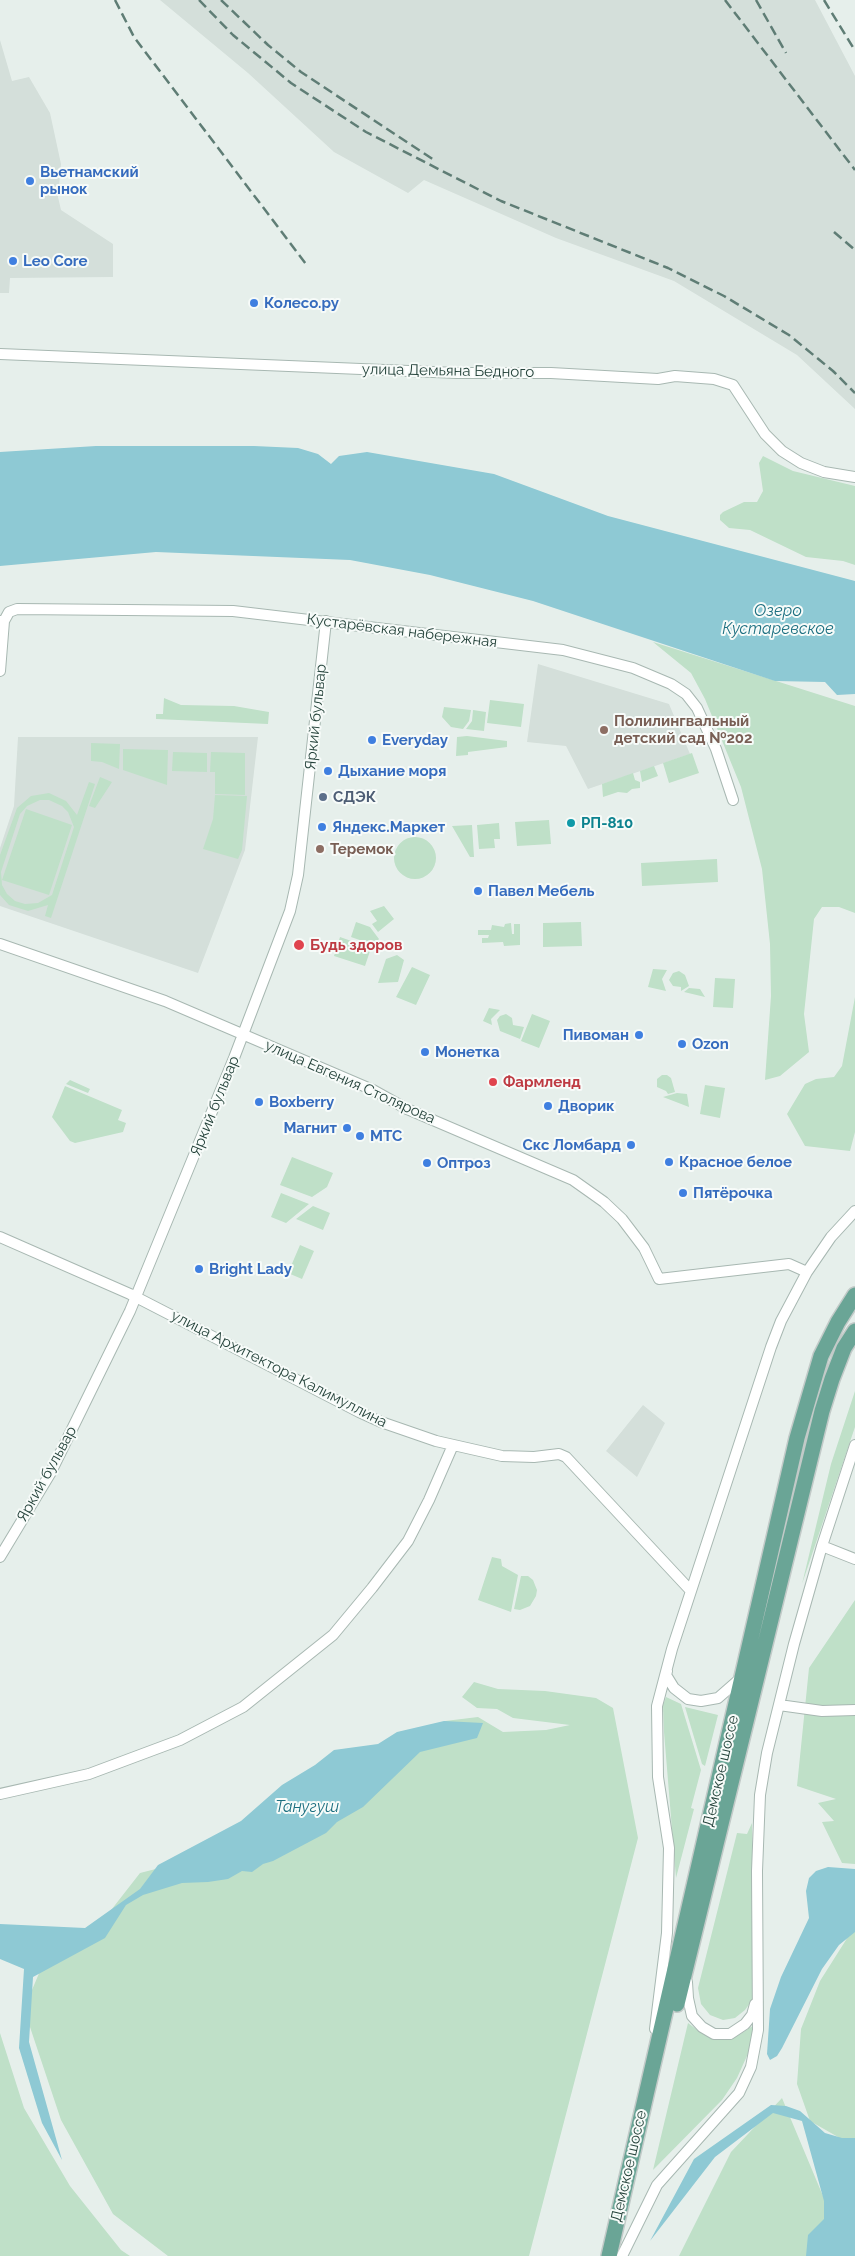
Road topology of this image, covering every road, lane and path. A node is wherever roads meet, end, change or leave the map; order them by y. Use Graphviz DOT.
graph roads {
  1 [pos="0,354"];
  2 [pos="855,477"];
  3 [pos="2,621"];
  4 [pos="326,621"];
  5 [pos="0,671"];
  6 [pos="733,800"];
  7 [pos="0,944"];
  8 [pos="243,1034"];
  9 [pos="855,1211"];
  10 [pos="0,1237"];
  11 [pos="807,1272"];
  12 [pos="855,1294"];
  13 [pos="136,1297"];
  14 [pos="855,1331"];
  15 [pos="453,1445"];
  16 [pos="855,1445"];
  17 [pos="822,1546"];
  18 [pos="0,1557"];
  19 [pos="855,1559"];
  20 [pos="691,1591"];
  21 [pos="672,1649"];
  22 [pos="742,1678"];
  23 [pos="779,1705"];
  24 [pos="855,1710"];
  25 [pos="0,1794"];
  26 [pos="694,1935"];
  27 [pos="758,1996"];
  28 [pos="643,2102"];
  29 [pos="609,2256"];
  30 [pos="616,2256"];
  31 [pos="622,2256"];
  1 -- 2 [label="street, улица Демьяна Бедного"];
  3 -- 4 [label="street, Кустарёвская набережная"];
  3 -- 5 [label="street"];
  4 -- 6 [label="street, Кустарёвская набережная"];
  4 -- 8 [label="street, Яркий бульвар"];
  7 -- 8 [label="street, улица Евгения Столярова"];
  8 -- 11 [label="street, улица Евгения Столярова"];
  8 -- 13 [label="street, Яркий бульвар"];
  9 -- 11 [label="street"];
  10 -- 13 [label="street, улица Архитектора Калимуллина"];
  11 -- 20 [label="street"];
  12 -- 22 [label="main road, Демское шоссе"];
  13 -- 15 [label="street, улица Архитектора Калимуллина"];
  13 -- 18 [label="street, Яркий бульвар"];
  14 -- 26 [label="main road, Демское шоссе"];
  15 -- 20 [label="street, улица Архитектора Калимуллина"];
  15 -- 25 [label="street"];
  16 -- 17 [label="street"];
  17 -- 19 [label="street"];
  17 -- 23 [label="street"];
  20 -- 21 [label="street"];
  21 -- 22 [label="street"];
  21 -- 28 [label="street"];
  22 -- 28 [label="main road, Демское шоссе"];
  23 -- 24 [label="street"];
  23 -- 27 [label="street"];
  26 -- 27 [label="street"];
  26 -- 30 [label="main road, Демское шоссе"];
  27 -- 31 [label="street"];
  28 -- 29 [label="main road, Демское шоссе"];
}
